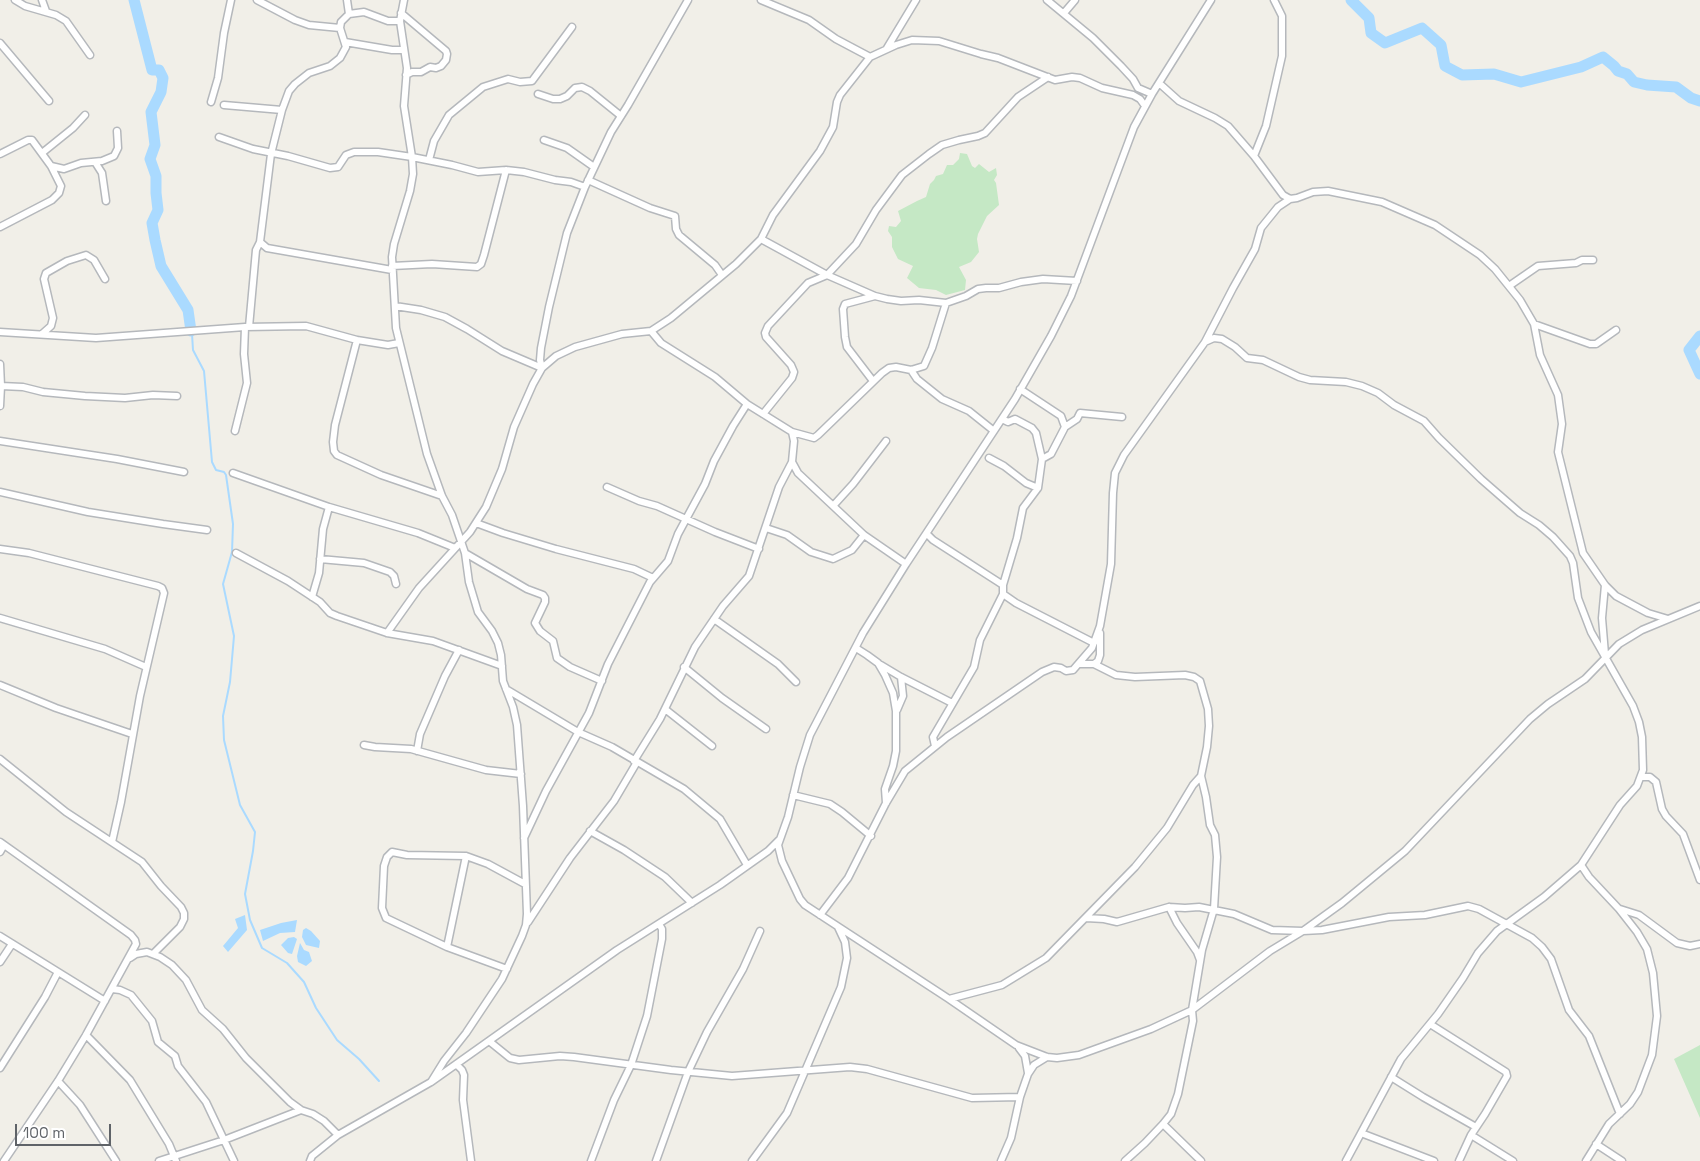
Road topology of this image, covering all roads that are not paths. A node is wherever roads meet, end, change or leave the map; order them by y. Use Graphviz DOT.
graph roads {
  1 [pos="15,0"];
  2 [pos="42,0"];
  3 [pos="231,0"];
  4 [pos="257,0"];
  5 [pos="347,0"];
  6 [pos="404,0"];
  7 [pos="688,0"];
  8 [pos="761,0"];
  9 [pos="916,0"];
  10 [pos="1047,0"];
  11 [pos="1075,0"];
  12 [pos="1211,0"];
  13 [pos="1274,0"];
  14 [pos="46,11"];
  15 [pos="401,13"];
  16 [pos="1064,13"];
  17 [pos="349,14"];
  18 [pos="400,21"];
  19 [pos="572,27"];
  20 [pos="340,28"];
  21 [pos="345,42"];
  22 [pos="0,43"];
  23 [pos="887,49"];
  24 [pos="404,50"];
  25 [pos="90,55"];
  26 [pos="870,57"];
  27 [pos="406,75"];
  28 [pos="1048,77"];
  29 [pos="1158,83"];
  30 [pos="538,94"];
  31 [pos="1152,94"];
  32 [pos="49,100"];
  33 [pos="211,102"];
  34 [pos="224,105"];
  35 [pos="1145,106"];
  36 [pos="282,110"];
  37 [pos="84,115"];
  38 [pos="621,116"];
  39 [pos="117,131"];
  40 [pos="219,137"];
  41 [pos="544,140"];
  42 [pos="42,153"];
  43 [pos="0,154"];
  44 [pos="271,154"];
  45 [pos="1254,156"];
  46 [pos="412,157"];
  47 [pos="430,160"];
  48 [pos="95,162"];
  49 [pos="51,166"];
  50 [pos="594,167"];
  51 [pos="64,169"];
  52 [pos="506,170"];
  53 [pos="58,180"];
  54 [pos="588,180"];
  55 [pos="585,187"];
  56 [pos="1290,199"];
  57 [pos="106,201"];
  58 [pos="0,227"];
  59 [pos="762,238"];
  60 [pos="260,242"];
  61 [pos="1593,260"];
  62 [pos="392,268"];
  63 [pos="722,275"];
  64 [pos="828,275"];
  65 [pos="105,279"];
  66 [pos="1077,281"];
  67 [pos="1509,286"];
  68 [pos="875,296"];
  69 [pos="946,303"];
  70 [pos="395,306"];
  71 [pos="1534,324"];
  72 [pos="247,327"];
  73 [pos="1616,330"];
  74 [pos="0,332"];
  75 [pos="650,332"];
  76 [pos="42,334"];
  77 [pos="357,340"];
  78 [pos="1206,342"];
  79 [pos="399,343"];
  80 [pos="0,364"];
  81 [pos="542,368"];
  82 [pos="911,370"];
  83 [pos="873,381"];
  84 [pos="1,386"];
  85 [pos="1020,389"];
  86 [pos="177,396"];
  87 [pos="747,404"];
  88 [pos="0,406"];
  89 [pos="762,414"];
  90 [pos="1122,416"];
  91 [pos="1002,419"];
  92 [pos="1065,427"];
  93 [pos="235,431"];
  94 [pos="994,431"];
  95 [pos="792,432"];
  96 [pos="0,441"];
  97 [pos="886,442"];
  98 [pos="989,458"];
  99 [pos="1042,460"];
  100 [pos="792,462"];
  101 [pos="184,472"];
  102 [pos="233,473"];
  103 [pos="607,486"];
  104 [pos="1038,488"];
  105 [pos="0,492"];
  106 [pos="442,496"];
  107 [pos="833,506"];
  108 [pos="329,507"];
  109 [pos="686,519"];
  110 [pos="476,523"];
  111 [pos="766,528"];
  112 [pos="207,530"];
  113 [pos="927,534"];
  114 [pos="864,535"];
  115 [pos="462,543"];
  116 [pos="456,548"];
  117 [pos="0,549"];
  118 [pos="759,549"];
  119 [pos="236,553"];
  120 [pos="465,553"];
  121 [pos="1582,554"];
  122 [pos="320,559"];
  123 [pos="1573,563"];
  124 [pos="906,564"];
  125 [pos="653,578"];
  126 [pos="396,584"];
  127 [pos="1003,585"];
  128 [pos="1605,585"];
  129 [pos="1003,594"];
  130 [pos="312,597"];
  131 [pos="1700,606"];
  132 [pos="0,618"];
  133 [pos="714,619"];
  134 [pos="1669,620"];
  135 [pos="1100,626"];
  136 [pos="387,633"];
  137 [pos="1094,643"];
  138 [pos="856,648"];
  139 [pos="459,650"];
  140 [pos="1606,658"];
  141 [pos="878,663"];
  142 [pos="1079,664"];
  143 [pos="1094,664"];
  144 [pos="502,666"];
  145 [pos="684,667"];
  146 [pos="146,668"];
  147 [pos="901,677"];
  148 [pos="602,682"];
  149 [pos="796,682"];
  150 [pos="0,685"];
  151 [pos="916,685"];
  152 [pos="506,690"];
  153 [pos="903,696"];
  154 [pos="952,704"];
  155 [pos="665,709"];
  156 [pos="896,711"];
  157 [pos="766,729"];
  158 [pos="578,732"];
  159 [pos="132,734"];
  160 [pos="364,745"];
  161 [pos="712,746"];
  162 [pos="935,746"];
  163 [pos="417,751"];
  164 [pos="0,759"];
  165 [pos="636,762"];
  166 [pos="521,774"];
  167 [pos="1201,776"];
  168 [pos="1641,777"];
  169 [pos="793,796"];
  170 [pos="886,803"];
  171 [pos="590,831"];
  172 [pos="870,836"];
  173 [pos="524,839"];
  174 [pos="779,840"];
  175 [pos="112,842"];
  176 [pos="2,844"];
  177 [pos="0,852"];
  178 [pos="466,856"];
  179 [pos="746,865"];
  180 [pos="1582,865"];
  181 [pos="1700,880"];
  182 [pos="526,884"];
  183 [pos="692,903"];
  184 [pos="1169,907"];
  185 [pos="1214,909"];
  186 [pos="1619,909"];
  187 [pos="820,915"];
  188 [pos="1086,918"];
  189 [pos="659,924"];
  190 [pos="1506,924"];
  191 [pos="526,925"];
  192 [pos="837,926"];
  193 [pos="760,931"];
  194 [pos="1303,931"];
  195 [pos="0,936"];
  196 [pos="12,944"];
  197 [pos="1700,944"];
  198 [pos="447,947"];
  199 [pos="154,954"];
  200 [pos="129,958"];
  201 [pos="1200,960"];
  202 [pos="0,962"];
  203 [pos="507,969"];
  204 [pos="58,972"];
  205 [pos="112,990"];
  206 [pos="949,999"];
  207 [pos="105,1001"];
  208 [pos="1192,1010"];
  209 [pos="1430,1024"];
  210 [pos="86,1035"];
  211 [pos="489,1041"];
  212 [pos="1016,1045"];
  213 [pos="1047,1057"];
  214 [pos="457,1065"];
  215 [pos="631,1065"];
  216 [pos="0,1068"];
  217 [pos="804,1071"];
  218 [pos="688,1072"];
  219 [pos="1028,1074"];
  220 [pos="1391,1077"];
  221 [pos="58,1081"];
  222 [pos="430,1082"];
  223 [pos="1020,1097"];
  224 [pos="301,1110"];
  225 [pos="1620,1114"];
  226 [pos="1163,1124"];
  227 [pos="1476,1127"];
  228 [pos="1361,1133"];
  229 [pos="1471,1135"];
  230 [pos="338,1136"];
  231 [pos="224,1140"];
  232 [pos="1596,1144"];
  233 [pos="3,1158"];
  234 [pos="175,1158"];
  235 [pos="116,1161"];
  236 [pos="160,1161"];
  237 [pos="234,1161"];
  238 [pos="310,1161"];
  239 [pos="471,1161"];
  240 [pos="591,1161"];
  241 [pos="656,1161"];
  242 [pos="752,1161"];
  243 [pos="1000,1161"];
  244 [pos="1125,1161"];
  245 [pos="1201,1161"];
  246 [pos="1346,1161"];
  247 [pos="1434,1161"];
  248 [pos="1459,1161"];
  249 [pos="1512,1161"];
  250 [pos="1586,1161"];
  251 [pos="1622,1161"];
  1 -- 14 [label="street"];
  2 -- 14 [label="street"];
  3 -- 33 [label="street"];
  4 -- 20 [label="street"];
  5 -- 17 [label="street"];
  6 -- 15 [label="street"];
  7 -- 38 [label="street"];
  8 -- 26 [label="street"];
  9 -- 23 [label="street"];
  10 -- 16 [label="street"];
  11 -- 16 [label="street"];
  12 -- 29 [label="street"];
  13 -- 45 [label="street"];
  14 -- 25 [label="street"];
  15 -- 18 [label="street"];
  15 -- 27 [label="street"];
  16 -- 31 [label="street"];
  17 -- 18 [label="street"];
  17 -- 20 [label="street"];
  18 -- 24 [label="street"];
  19 -- 47 [label="street"];
  20 -- 21 [label="street"];
  21 -- 24 [label="street"];
  21 -- 36 [label="street"];
  22 -- 32 [label="street"];
  23 -- 26 [label="street"];
  23 -- 28 [label="street"];
  24 -- 27 [label="street"];
  26 -- 59 [label="street"];
  27 -- 46 [label="street"];
  28 -- 35 [label="street"];
  28 -- 64 [label="street"];
  29 -- 31 [label="street"];
  29 -- 45 [label="street"];
  30 -- 38 [label="street"];
  31 -- 35 [label="street"];
  34 -- 36 [label="street"];
  35 -- 66 [label="street"];
  36 -- 44 [label="street"];
  37 -- 42 [label="street"];
  38 -- 50 [label="street"];
  39 -- 48 [label="street"];
  40 -- 44 [label="street"];
  41 -- 50 [label="street"];
  42 -- 43 [label="street"];
  42 -- 49 [label="street"];
  44 -- 46 [label="street"];
  44 -- 60 [label="street"];
  45 -- 56 [label="street"];
  46 -- 47 [label="street"];
  46 -- 62 [label="street"];
  47 -- 52 [label="street"];
  48 -- 51 [label="street"];
  48 -- 57 [label="street"];
  49 -- 51 [label="street"];
  49 -- 53 [label="street"];
  50 -- 54 [label="street"];
  51 -- 53 [label="street"];
  52 -- 55 [label="street"];
  52 -- 62 [label="street"];
  53 -- 58 [label="street"];
  54 -- 55 [label="street"];
  54 -- 63 [label="street"];
  55 -- 81 [label="street"];
  56 -- 67 [label="street"];
  56 -- 78 [label="street"];
  59 -- 63 [label="street"];
  59 -- 64 [label="street"];
  60 -- 62 [label="street"];
  60 -- 72 [label="street"];
  61 -- 67 [label="street"];
  62 -- 70 [label="street"];
  63 -- 75 [label="street"];
  64 -- 68 [label="street"];
  64 -- 89 [label="street"];
  65 -- 76 [label="street"];
  66 -- 69 [label="street"];
  66 -- 85 [label="street"];
  67 -- 71 [label="street"];
  68 -- 69 [label="street"];
  68 -- 83 [label="street"];
  69 -- 82 [label="street"];
  70 -- 79 [label="street"];
  70 -- 81 [label="street"];
  71 -- 73 [label="street"];
  71 -- 121 [label="street"];
  72 -- 76 [label="street"];
  72 -- 77 [label="street"];
  72 -- 93 [label="street"];
  74 -- 76 [label="street"];
  75 -- 81 [label="street"];
  75 -- 87 [label="street"];
  77 -- 79 [label="street"];
  77 -- 106 [label="street"];
  78 -- 123 [label="street"];
  78 -- 135 [label="street"];
  79 -- 106 [label="street"];
  80 -- 84 [label="street"];
  81 -- 110 [label="street"];
  82 -- 83 [label="street"];
  82 -- 94 [label="street"];
  83 -- 95 [label="street"];
  84 -- 86 [label="street"];
  84 -- 88 [label="street"];
  85 -- 91 [label="street"];
  85 -- 92 [label="street"];
  87 -- 89 [label="street"];
  87 -- 109 [label="street"];
  89 -- 95 [label="street"];
  90 -- 92 [label="street"];
  91 -- 94 [label="street"];
  91 -- 99 [label="street"];
  92 -- 99 [label="street"];
  94 -- 113 [label="street"];
  95 -- 100 [label="street"];
  96 -- 101 [label="street"];
  97 -- 107 [label="street"];
  98 -- 104 [label="street"];
  99 -- 104 [label="street"];
  100 -- 107 [label="street"];
  100 -- 111 [label="street"];
  102 -- 108 [label="street"];
  103 -- 109 [label="street"];
  104 -- 127 [label="street"];
  105 -- 112 [label="street"];
  106 -- 115 [label="street"];
  107 -- 114 [label="street"];
  108 -- 116 [label="street"];
  108 -- 122 [label="street"];
  109 -- 118 [label="street"];
  109 -- 125 [label="street"];
  110 -- 115 [label="street"];
  110 -- 125 [label="street"];
  111 -- 114 [label="street"];
  111 -- 118 [label="street"];
  113 -- 124 [label="street"];
  113 -- 127 [label="street"];
  114 -- 124 [label="street"];
  115 -- 116 [label="street"];
  115 -- 120 [label="street"];
  116 -- 136 [label="street"];
  117 -- 146 [label="street"];
  118 -- 133 [label="street"];
  119 -- 130 [label="street"];
  120 -- 144 [label="street"];
  120 -- 148 [label="street"];
  121 -- 123 [label="street"];
  121 -- 128 [label="street"];
  122 -- 126 [label="street"];
  122 -- 130 [label="street"];
  123 -- 140 [label="street"];
  124 -- 138 [label="street"];
  125 -- 148 [label="street"];
  127 -- 129 [label="street"];
  128 -- 134 [label="street"];
  128 -- 140 [label="street"];
  129 -- 137 [label="street"];
  129 -- 154 [label="street"];
  130 -- 136 [label="street"];
  131 -- 134 [label="street"];
  132 -- 146 [label="street"];
  133 -- 145 [label="street"];
  133 -- 149 [label="street"];
  134 -- 140 [label="street"];
  135 -- 137 [label="street"];
  135 -- 143 [label="street"];
  136 -- 139 [label="street"];
  137 -- 142 [label="street"];
  138 -- 141 [label="street"];
  138 -- 169 [label="street"];
  139 -- 144 [label="street"];
  139 -- 163 [label="street"];
  140 -- 168 [label="street"];
  140 -- 194 [label="street"];
  141 -- 147 [label="street"];
  141 -- 156 [label="street"];
  142 -- 143 [label="street"];
  142 -- 162 [label="street"];
  143 -- 167 [label="street"];
  144 -- 152 [label="street"];
  145 -- 155 [label="street"];
  145 -- 157 [label="street"];
  146 -- 159 [label="street"];
  147 -- 151 [label="street"];
  147 -- 153 [label="street"];
  148 -- 158 [label="street"];
  150 -- 159 [label="street"];
  151 -- 153 [label="street"];
  151 -- 154 [label="street"];
  152 -- 158 [label="street"];
  152 -- 166 [label="street"];
  153 -- 156 [label="street"];
  154 -- 162 [label="street"];
  155 -- 161 [label="street"];
  155 -- 165 [label="street"];
  156 -- 170 [label="street"];
  158 -- 165 [label="street"];
  158 -- 173 [label="street"];
  159 -- 175 [label="street"];
  160 -- 163 [label="street"];
  162 -- 170 [label="street"];
  163 -- 166 [label="street"];
  164 -- 175 [label="street"];
  165 -- 171 [label="street"];
  165 -- 179 [label="street"];
  166 -- 173 [label="street"];
  167 -- 185 [label="street"];
  167 -- 188 [label="street"];
  168 -- 180 [label="street"];
  168 -- 181 [label="street"];
  169 -- 172 [label="street"];
  169 -- 174 [label="street"];
  170 -- 172 [label="street"];
  171 -- 183 [label="street"];
  171 -- 191 [label="street"];
  172 -- 187 [label="street"];
  173 -- 182 [label="street"];
  174 -- 179 [label="street"];
  174 -- 187 [label="street"];
  175 -- 199 [label="street"];
  176 -- 177 [label="street"];
  176 -- 200 [label="street"];
  178 -- 182 [label="street"];
  178 -- 198 [label="street"];
  178 -- 198 [label="street"];
  179 -- 183 [label="street"];
  180 -- 186 [label="street"];
  180 -- 190 [label="street"];
  182 -- 191 [label="street"];
  183 -- 189 [label="street"];
  184 -- 185 [label="street"];
  184 -- 188 [label="street"];
  184 -- 201 [label="street"];
  185 -- 194 [label="street"];
  185 -- 201 [label="street"];
  186 -- 197 [label="street"];
  186 -- 225 [label="street"];
  187 -- 192 [label="street"];
  188 -- 206 [label="street"];
  189 -- 211 [label="street"];
  189 -- 215 [label="street"];
  190 -- 194 [label="street"];
  190 -- 209 [label="street"];
  190 -- 225 [label="street"];
  191 -- 203 [label="street"];
  192 -- 206 [label="street"];
  192 -- 217 [label="street"];
  193 -- 218 [label="street"];
  194 -- 208 [label="street"];
  195 -- 196 [label="street"];
  196 -- 202 [label="street"];
  196 -- 204 [label="street"];
  198 -- 203 [label="street"];
  199 -- 200 [label="street"];
  199 -- 224 [label="street"];
  200 -- 205 [label="street"];
  201 -- 208 [label="street"];
  203 -- 222 [label="street"];
  204 -- 207 [label="street"];
  204 -- 216 [label="street"];
  205 -- 207 [label="street"];
  205 -- 231 [label="street"];
  206 -- 212 [label="street"];
  207 -- 210 [label="street"];
  208 -- 213 [label="street"];
  208 -- 226 [label="street"];
  209 -- 220 [label="street"];
  209 -- 227 [label="street"];
  210 -- 221 [label="street"];
  210 -- 234 [label="street"];
  211 -- 214 [label="street"];
  211 -- 215 [label="street"];
  212 -- 213 [label="street"];
  212 -- 219 [label="street"];
  213 -- 219 [label="street"];
  214 -- 222 [label="street"];
  214 -- 239 [label="street"];
  215 -- 218 [label="street"];
  215 -- 240 [label="street"];
  217 -- 218 [label="street"];
  217 -- 223 [label="street"];
  217 -- 242 [label="street"];
  218 -- 241 [label="street"];
  219 -- 223 [label="street"];
  220 -- 227 [label="street"];
  220 -- 228 [label="street"];
  221 -- 233 [label="street"];
  221 -- 235 [label="street"];
  222 -- 230 [label="street"];
  223 -- 243 [label="street"];
  224 -- 230 [label="street"];
  224 -- 231 [label="street"];
  225 -- 232 [label="street"];
  226 -- 244 [label="street"];
  226 -- 245 [label="street"];
  227 -- 229 [label="street"];
  228 -- 246 [label="street"];
  228 -- 247 [label="street"];
  229 -- 248 [label="street"];
  229 -- 249 [label="street"];
  230 -- 238 [label="street"];
  231 -- 234 [label="street"];
  231 -- 237 [label="street"];
  232 -- 250 [label="street"];
  232 -- 251 [label="street"];
  234 -- 236 [label="street"];
}
